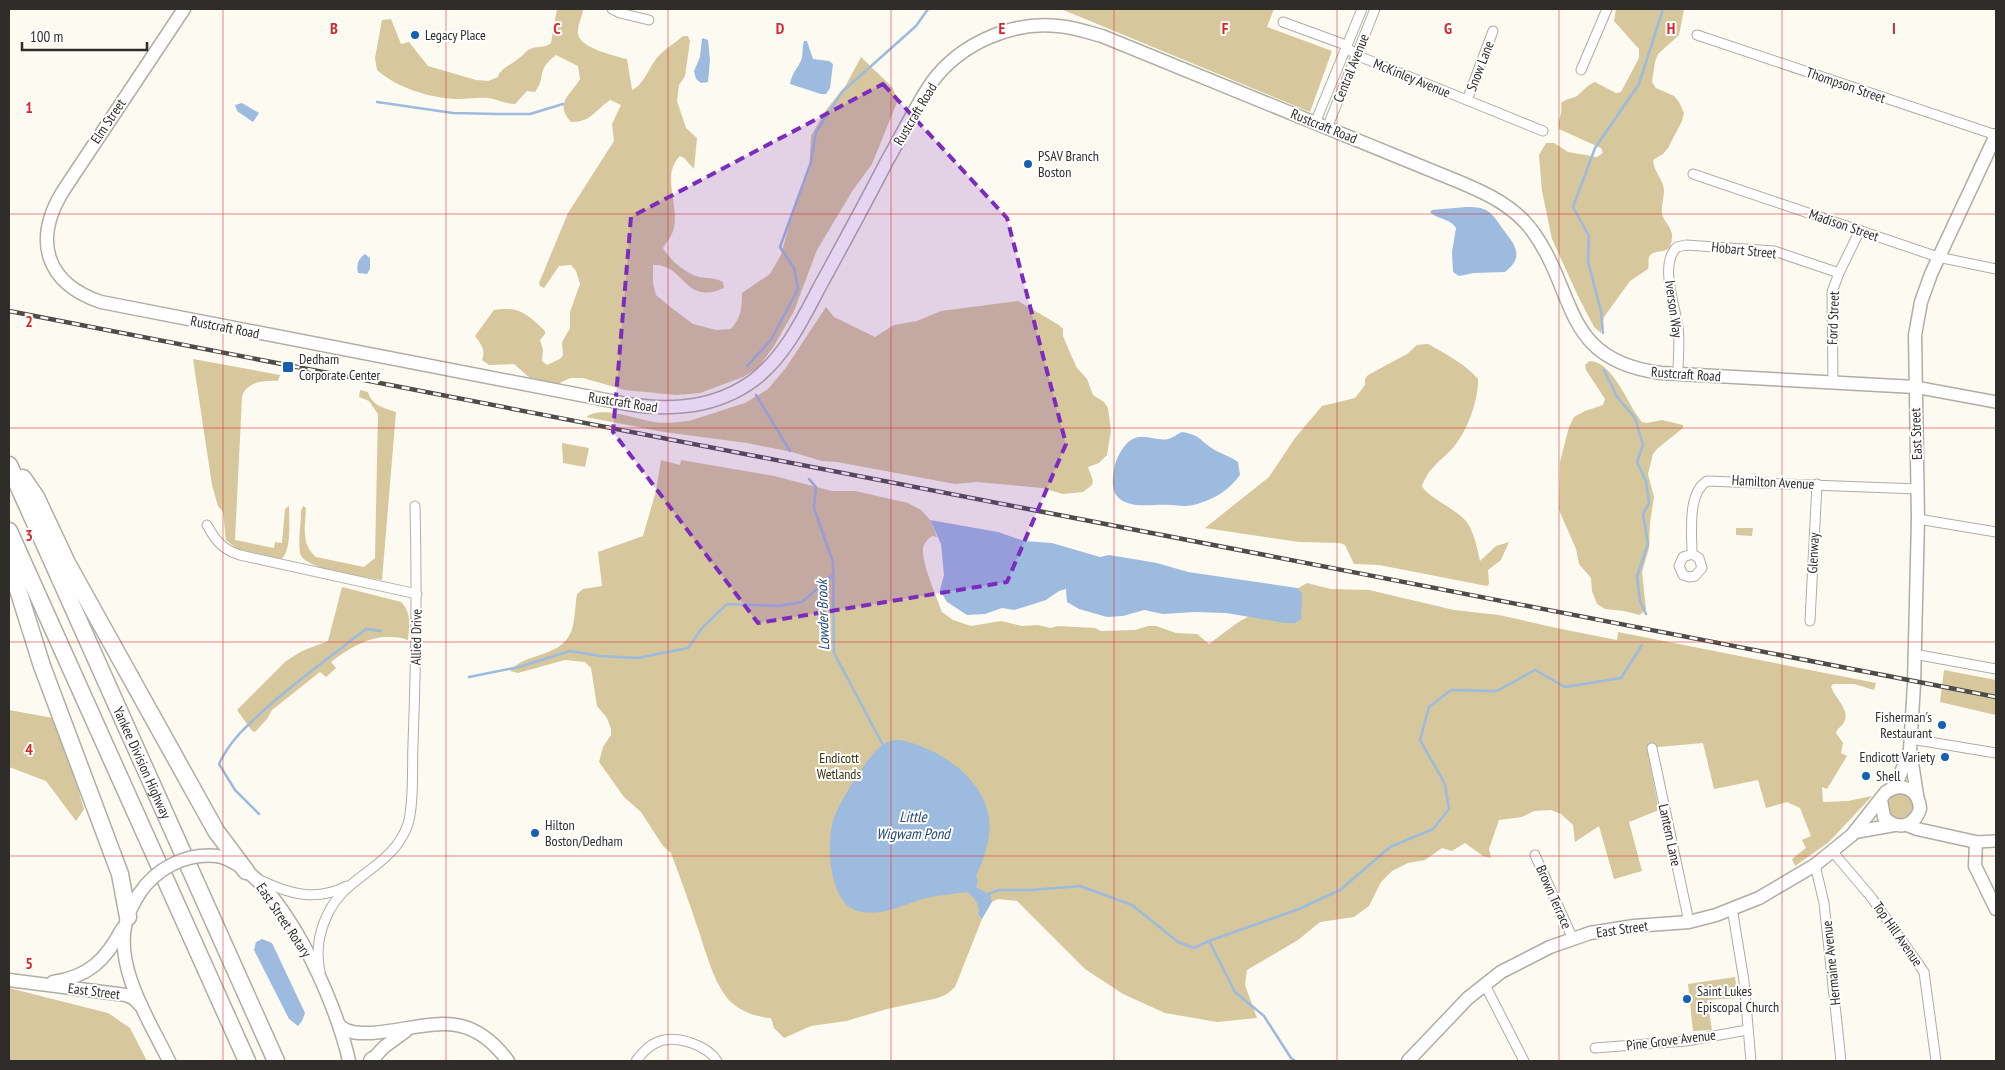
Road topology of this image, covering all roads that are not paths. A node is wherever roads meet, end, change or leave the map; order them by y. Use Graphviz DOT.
graph roads {
  1 [pos="184,9"];
  2 [pos="612,9"];
  3 [pos="1362,9"];
  4 [pos="1375,9"];
  5 [pos="1607,9"];
  6 [pos="649,20"];
  7 [pos="1283,22"];
  8 [pos="1493,31"];
  9 [pos="1697,35"];
  10 [pos="1346,47"];
  11 [pos="1356,56"];
  12 [pos="1582,70"];
  13 [pos="1467,100"];
  14 [pos="1314,122"];
  15 [pos="1327,128"];
  16 [pos="1543,131"];
  17 [pos="1996,135"];
  18 [pos="1693,174"];
  19 [pos="1860,230"];
  20 [pos="47,240"];
  21 [pos="1677,247"];
  22 [pos="1938,257"];
  23 [pos="1996,269"];
  24 [pos="1839,274"];
  25 [pos="1678,374"];
  26 [pos="1833,382"];
  27 [pos="1915,387"];
  28 [pos="1996,402"];
  29 [pos="9,458"];
  30 [pos="9,465"];
  31 [pos="1817,484"];
  32 [pos="1918,489"];
  33 [pos="415,506"];
  34 [pos="1918,519"];
  35 [pos="207,525"];
  36 [pos="9,530"];
  37 [pos="1996,532"];
  38 [pos="1692,554"];
  39 [pos="9,561"];
  40 [pos="417,594"];
  41 [pos="1810,621"];
  42 [pos="1914,654"];
  43 [pos="1996,669"];
  44 [pos="1910,744"];
  45 [pos="1652,748"];
  46 [pos="1996,753"];
  47 [pos="1891,789"];
  48 [pos="1917,795"];
  49 [pos="1881,800"];
  50 [pos="1920,809"];
  51 [pos="1901,825"];
  52 [pos="1855,832"];
  53 [pos="1940,833"];
  54 [pos="1996,841"];
  55 [pos="1976,842"];
  56 [pos="1832,851"];
  57 [pos="1535,855"];
  58 [pos="1815,865"];
  59 [pos="250,874"];
  60 [pos="352,884"];
  61 [pos="1732,908"];
  62 [pos="1996,909"];
  63 [pos="127,920"];
  64 [pos="1689,922"];
  65 [pos="1573,939"];
  66 [pos="9,980"];
  67 [pos="32,983"];
  68 [pos="1485,984"];
  69 [pos="326,991"];
  70 [pos="147,1016"];
  71 [pos="340,1026"];
  72 [pos="415,1027"];
  73 [pos="1747,1030"];
  74 [pos="1595,1048"];
  75 [pos="169,1061"];
  76 [pos="247,1061"];
  77 [pos="276,1061"];
  78 [pos="350,1061"];
  79 [pos="372,1061"];
  80 [pos="508,1061"];
  81 [pos="636,1061"];
  82 [pos="717,1061"];
  83 [pos="1408,1061"];
  84 [pos="1524,1061"];
  85 [pos="1751,1061"];
  86 [pos="1841,1061"];
  87 [pos="1936,1061"];
  1 -- 20 [label="main road, Elm Street"];
  2 -- 6 [label="street"];
  3 -- 10 [label="street, Central Avenue"];
  4 -- 11 [label="street, Central Avenue"];
  5 -- 12 [label="street"];
  7 -- 10 [label="street, McKinley Avenue"];
  8 -- 13 [label="street, Snow Lane"];
  9 -- 17 [label="street, Thompson Street"];
  10 -- 11 [label="street, McKinley Avenue"];
  10 -- 14 [label="street, Central Avenue"];
  11 -- 13 [label="street, McKinley Avenue"];
  11 -- 15 [label="street, Central Avenue"];
  13 -- 16 [label="street, McKinley Avenue"];
  14 -- 15 [label="main road, Rustcraft Road"];
  14 -- 20 [label="main road, Rustcraft Road"];
  15 -- 25 [label="main road, Rustcraft Road"];
  17 -- 22 [label="main road, East Street"];
  18 -- 19 [label="street, Madison Street"];
  19 -- 22 [label="street, Madison Street"];
  19 -- 24 [label="street, Ford Street"];
  21 -- 24 [label="street, Hobart Street"];
  21 -- 25 [label="street, Iverson Way"];
  22 -- 23 [label="street, Madison Street"];
  22 -- 27 [label="main road, East Street"];
  24 -- 26 [label="street, Ford Street"];
  25 -- 26 [label="main road, Rustcraft Road"];
  26 -- 27 [label="main road, Rustcraft Road"];
  27 -- 28 [label="street"];
  27 -- 32 [label="main road, East Street"];
  29 -- 59 [label="highway"];
  30 -- 77 [label="highway, Yankee Division Highway"];
  31 -- 32 [label="street, Hamilton Avenue"];
  31 -- 38 [label="street, Hamilton Avenue"];
  31 -- 41 [label="street, Glenway"];
  32 -- 34 [label="main road, East Street"];
  33 -- 40 [label="street"];
  34 -- 37 [label="street"];
  34 -- 42 [label="main road, East Street"];
  35 -- 40 [label="street, Allied Drive"];
  36 -- 76 [label="highway, Yankee Division Highway"];
  39 -- 63 [label="highway"];
  40 -- 60 [label="street, Allied Drive"];
  42 -- 43 [label="street"];
  42 -- 44 [label="main road, East Street"];
  44 -- 46 [label="street"];
  44 -- 47 [label="main road, East Street"];
  44 -- 48 [label="main road, East Street"];
  45 -- 64 [label="street, Lantern Lane"];
  47 -- 48 [label="main road"];
  47 -- 49 [label="main road"];
  48 -- 50 [label="main road"];
  49 -- 51 [label="main road"];
  49 -- 52 [label="main road, East Street"];
  50 -- 51 [label="main road"];
  50 -- 53 [label="main road"];
  51 -- 52 [label="main road, East Street"];
  51 -- 53 [label="main road"];
  52 -- 56 [label="main road, East Street"];
  53 -- 55 [label="main road"];
  54 -- 55 [label="street"];
  55 -- 62 [label="main road"];
  56 -- 58 [label="main road, East Street"];
  56 -- 87 [label="street, Top Hill Avenue"];
  57 -- 65 [label="street, Brown Terrace"];
  58 -- 61 [label="main road, East Street"];
  58 -- 86 [label="street, Hermaine Avenue"];
  59 -- 60 [label="street, Allied Drive"];
  59 -- 63 [label="main road, East Street Rotary, bridge"];
  59 -- 69 [label="main road, East Street Rotary"];
  60 -- 69 [label="street, Allied Drive"];
  61 -- 64 [label="main road, East Street"];
  61 -- 73 [label="street"];
  63 -- 67 [label="main road, East Street"];
  63 -- 70 [label="main road, East Street Rotary"];
  64 -- 65 [label="main road, East Street"];
  65 -- 68 [label="main road, East Street"];
  66 -- 67 [label="main road, East Street"];
  67 -- 70 [label="main road, East Street"];
  68 -- 83 [label="main road, East Street"];
  68 -- 84 [label="street"];
  69 -- 71 [label="main road, East Street Rotary"];
  70 -- 75 [label="main road, East Street Rotary"];
  71 -- 72 [label="main road"];
  71 -- 78 [label="main road, East Street Rotary"];
  72 -- 79 [label="main road"];
  72 -- 80 [label="main road"];
  73 -- 74 [label="street, Pine Grove Avenue"];
  73 -- 85 [label="street"];
  81 -- 82 [label="street"];
}
